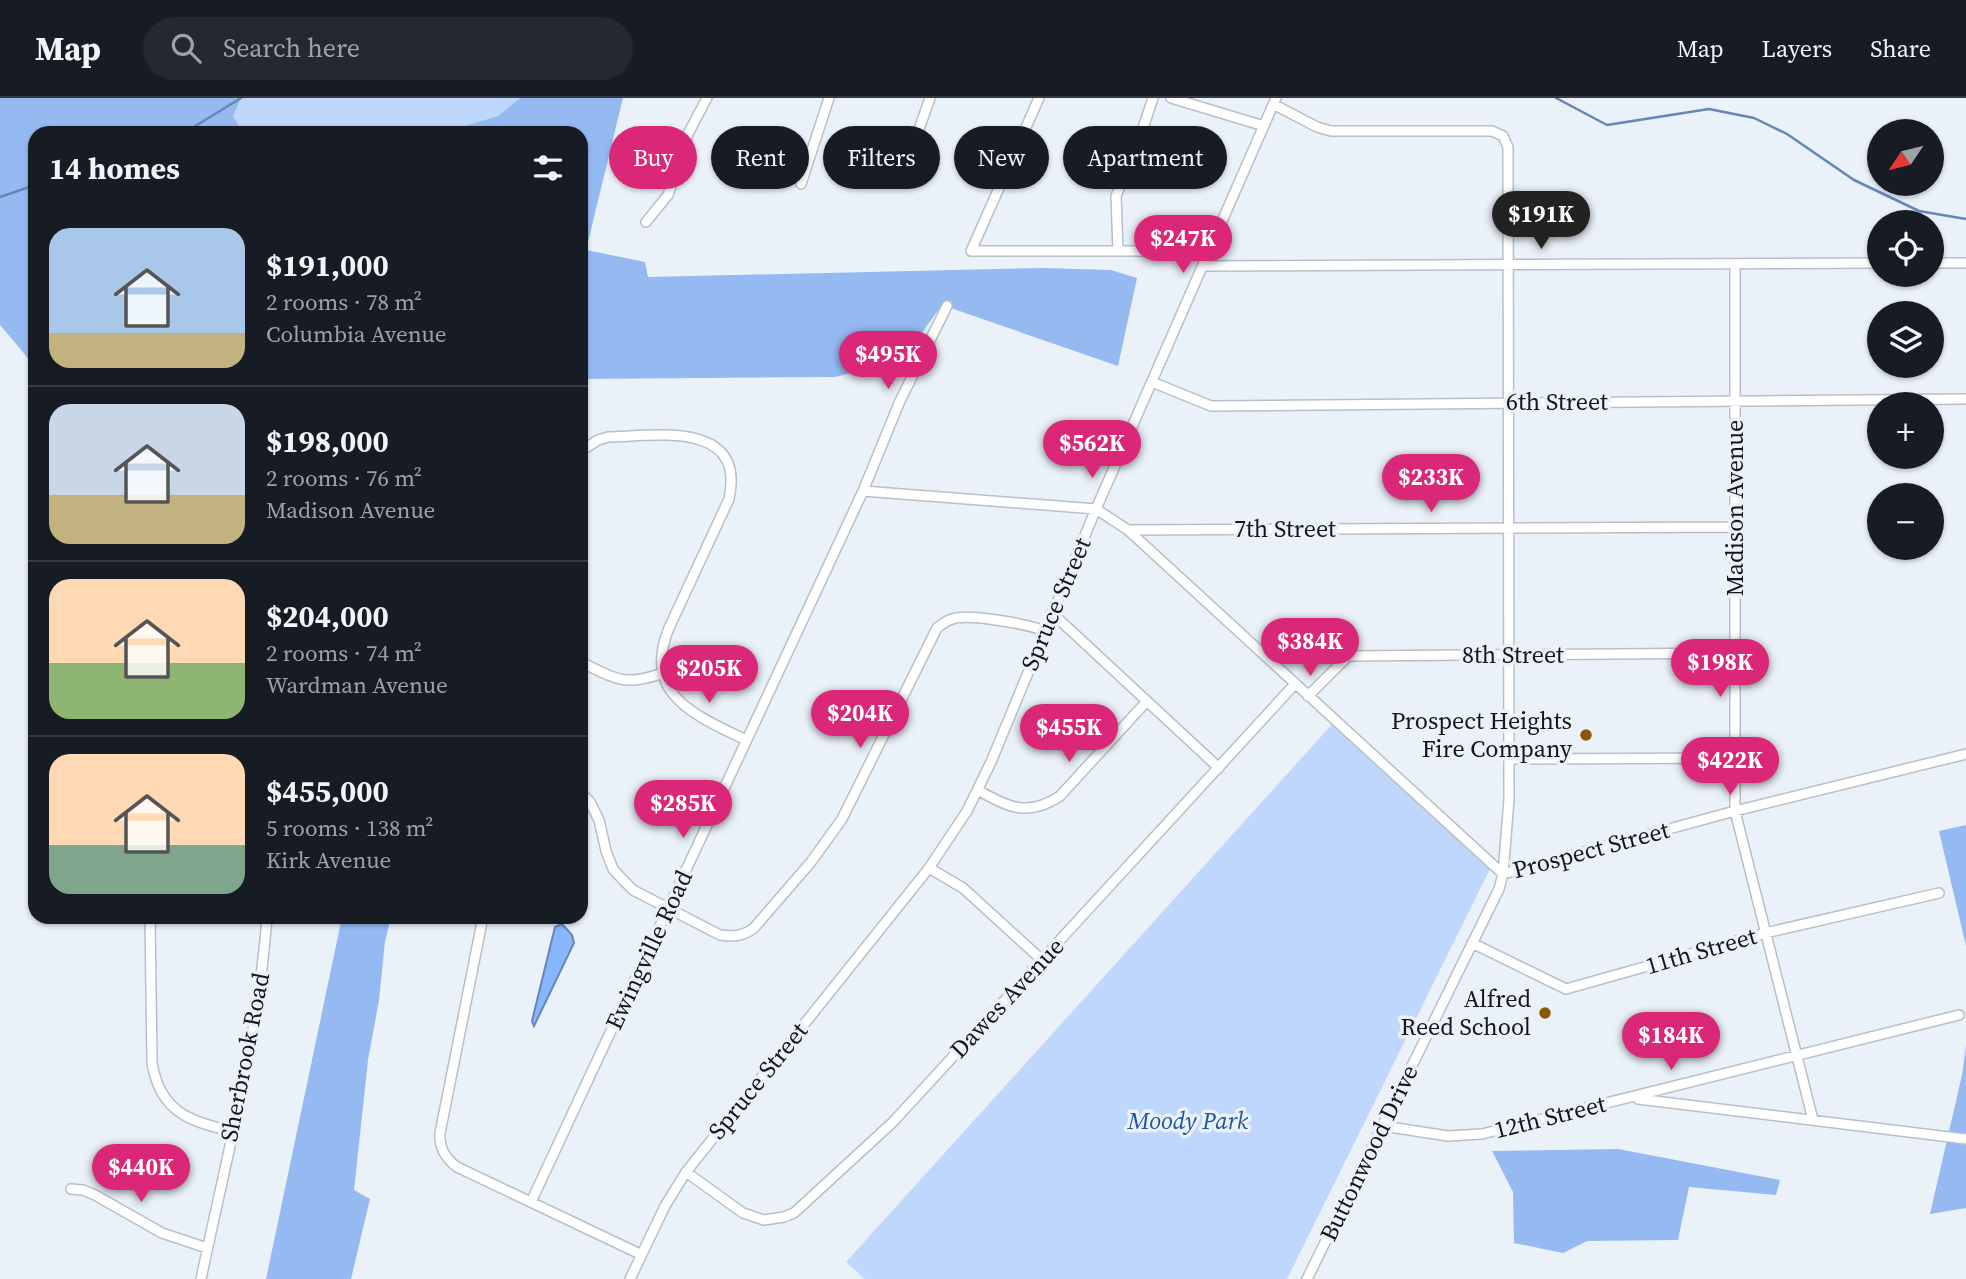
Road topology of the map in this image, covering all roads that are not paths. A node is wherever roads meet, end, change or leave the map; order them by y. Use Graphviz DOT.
graph roads {
  1 [pos="707,98"];
  2 [pos="829,98"];
  3 [pos="930,98"];
  4 [pos="1039,98"];
  5 [pos="1153,98"];
  6 [pos="1171,98"];
  7 [pos="1275,101"];
  8 [pos="1264,125"];
  9 [pos="920,126"];
  10 [pos="809,162"];
  11 [pos="646,222"];
  12 [pos="1118,251"];
  13 [pos="1207,256"];
  14 [pos="1867,263"];
  15 [pos="1944,263"];
  16 [pos="1966,263"];
  17 [pos="1735,264"];
  18 [pos="1203,266"];
  19 [pos="1509,266"];
  20 [pos="947,306"];
  21 [pos="1152,382"];
  22 [pos="1966,399"];
  23 [pos="1735,400"];
  24 [pos="1509,402"];
  25 [pos="588,446"];
  26 [pos="863,491"];
  27 [pos="1096,509"];
  28 [pos="1735,527"];
  29 [pos="1509,528"];
  30 [pos="1128,530"];
  31 [pos="1052,613"];
  32 [pos="1045,632"];
  33 [pos="1735,653"];
  34 [pos="1509,655"];
  35 [pos="588,665"];
  36 [pos="663,673"];
  37 [pos="1295,684"];
  38 [pos="1308,696"];
  39 [pos="1147,701"];
  40 [pos="746,740"];
  41 [pos="1966,754"];
  42 [pos="1735,758"];
  43 [pos="1509,759"];
  44 [pos="1219,768"];
  45 [pos="978,790"];
  46 [pos="588,800"];
  47 [pos="1735,811"];
  48 [pos="929,868"];
  49 [pos="1503,874"];
  50 [pos="1939,893"];
  51 [pos="668,908"];
  52 [pos="150,924"];
  53 [pos="266,924"];
  54 [pos="482,924"];
  55 [pos="1765,933"];
  56 [pos="1472,943"];
  57 [pos="1042,960"];
  58 [pos="1959,1015"];
  59 [pos="1796,1056"];
  60 [pos="1630,1098"];
  61 [pos="1813,1120"];
  62 [pos="1382,1126"];
  63 [pos="232,1131"];
  64 [pos="1966,1139"];
  65 [pos="686,1172"];
  66 [pos="71,1189"];
  67 [pos="531,1202"];
  68 [pos="207,1248"];
  69 [pos="640,1254"];
  70 [pos="201,1279"];
  71 [pos="630,1279"];
  72 [pos="1307,1279"];
  1 -- 11 [label="street"];
  2 -- 10 [label="street"];
  3 -- 9 [label="street"];
  4 -- 12 [label="street"];
  5 -- 12 [label="street"];
  6 -- 8 [label="street"];
  7 -- 8 [label="street, Spruce Street"];
  7 -- 19 [label="street, Buttonwood Drive"];
  8 -- 13 [label="street, Spruce Street"];
  12 -- 13 [label="street"];
  13 -- 18 [label="street, Spruce Street"];
  14 -- 17 [label="street"];
  15 -- 16 [label="street"];
  17 -- 19 [label="street"];
  17 -- 23 [label="street, Madison Avenue"];
  18 -- 19 [label="street"];
  18 -- 21 [label="street, Spruce Street"];
  19 -- 24 [label="street, Buttonwood Drive"];
  20 -- 26 [label="street, Ewingville Road"];
  21 -- 24 [label="street, 6th Street"];
  21 -- 27 [label="street, Spruce Street"];
  22 -- 23 [label="street, 6th Street"];
  23 -- 24 [label="street, 6th Street"];
  23 -- 28 [label="street, Madison Avenue"];
  24 -- 29 [label="street, Buttonwood Drive"];
  25 -- 36 [label="street"];
  26 -- 27 [label="street"];
  26 -- 40 [label="street, Ewingville Road"];
  27 -- 30 [label="street, Prospect Street"];
  27 -- 31 [label="street, Spruce Street"];
  28 -- 29 [label="street, 7th Street"];
  28 -- 33 [label="street, Madison Avenue"];
  29 -- 30 [label="street, 7th Street"];
  29 -- 34 [label="street, Buttonwood Drive"];
  30 -- 37 [label="street, Prospect Street"];
  31 -- 32 [label="street, Spruce Street"];
  31 -- 39 [label="street"];
  32 -- 45 [label="street, Spruce Street"];
  32 -- 51 [label="street"];
  33 -- 34 [label="street, 8th Street"];
  33 -- 42 [label="street, Madison Avenue"];
  34 -- 38 [label="street, 8th Street"];
  34 -- 43 [label="street, Buttonwood Drive"];
  35 -- 36 [label="street"];
  36 -- 40 [label="street"];
  37 -- 38 [label="street, Prospect Street"];
  37 -- 44 [label="street, Dawes Avenue"];
  38 -- 49 [label="street, Prospect Street"];
  39 -- 44 [label="street"];
  39 -- 45 [label="street"];
  40 -- 51 [label="street, Ewingville Road"];
  41 -- 47 [label="street, Prospect Street"];
  42 -- 43 [label="street"];
  42 -- 47 [label="street, Madison Avenue"];
  43 -- 49 [label="street, Buttonwood Drive"];
  44 -- 57 [label="street, Dawes Avenue"];
  45 -- 48 [label="street, Spruce Street"];
  46 -- 51 [label="street"];
  47 -- 49 [label="street, Prospect Street"];
  47 -- 55 [label="street, Madison Avenue"];
  48 -- 57 [label="street"];
  48 -- 65 [label="street, Spruce Street"];
  49 -- 56 [label="street, Buttonwood Drive"];
  50 -- 55 [label="street, 11th Street"];
  51 -- 67 [label="street, Ewingville Road"];
  52 -- 63 [label="street"];
  53 -- 63 [label="street, Sherbrook Road"];
  54 -- 67 [label="street"];
  55 -- 56 [label="street, 11th Street"];
  55 -- 59 [label="street, Madison Avenue"];
  56 -- 62 [label="street, Buttonwood Drive"];
  57 -- 65 [label="street, Dawes Avenue"];
  58 -- 59 [label="street, 12th Street"];
  59 -- 60 [label="street, 12th Street"];
  59 -- 61 [label="street, Madison Avenue"];
  60 -- 61 [label="street"];
  60 -- 62 [label="street, 12th Street"];
  61 -- 64 [label="street"];
  62 -- 72 [label="street, Buttonwood Drive"];
  63 -- 68 [label="street, Sherbrook Road"];
  65 -- 69 [label="street, Spruce Street"];
  66 -- 68 [label="street"];
  67 -- 69 [label="street"];
  68 -- 70 [label="street, Sherbrook Road"];
  69 -- 71 [label="street, Spruce Street"];
}
